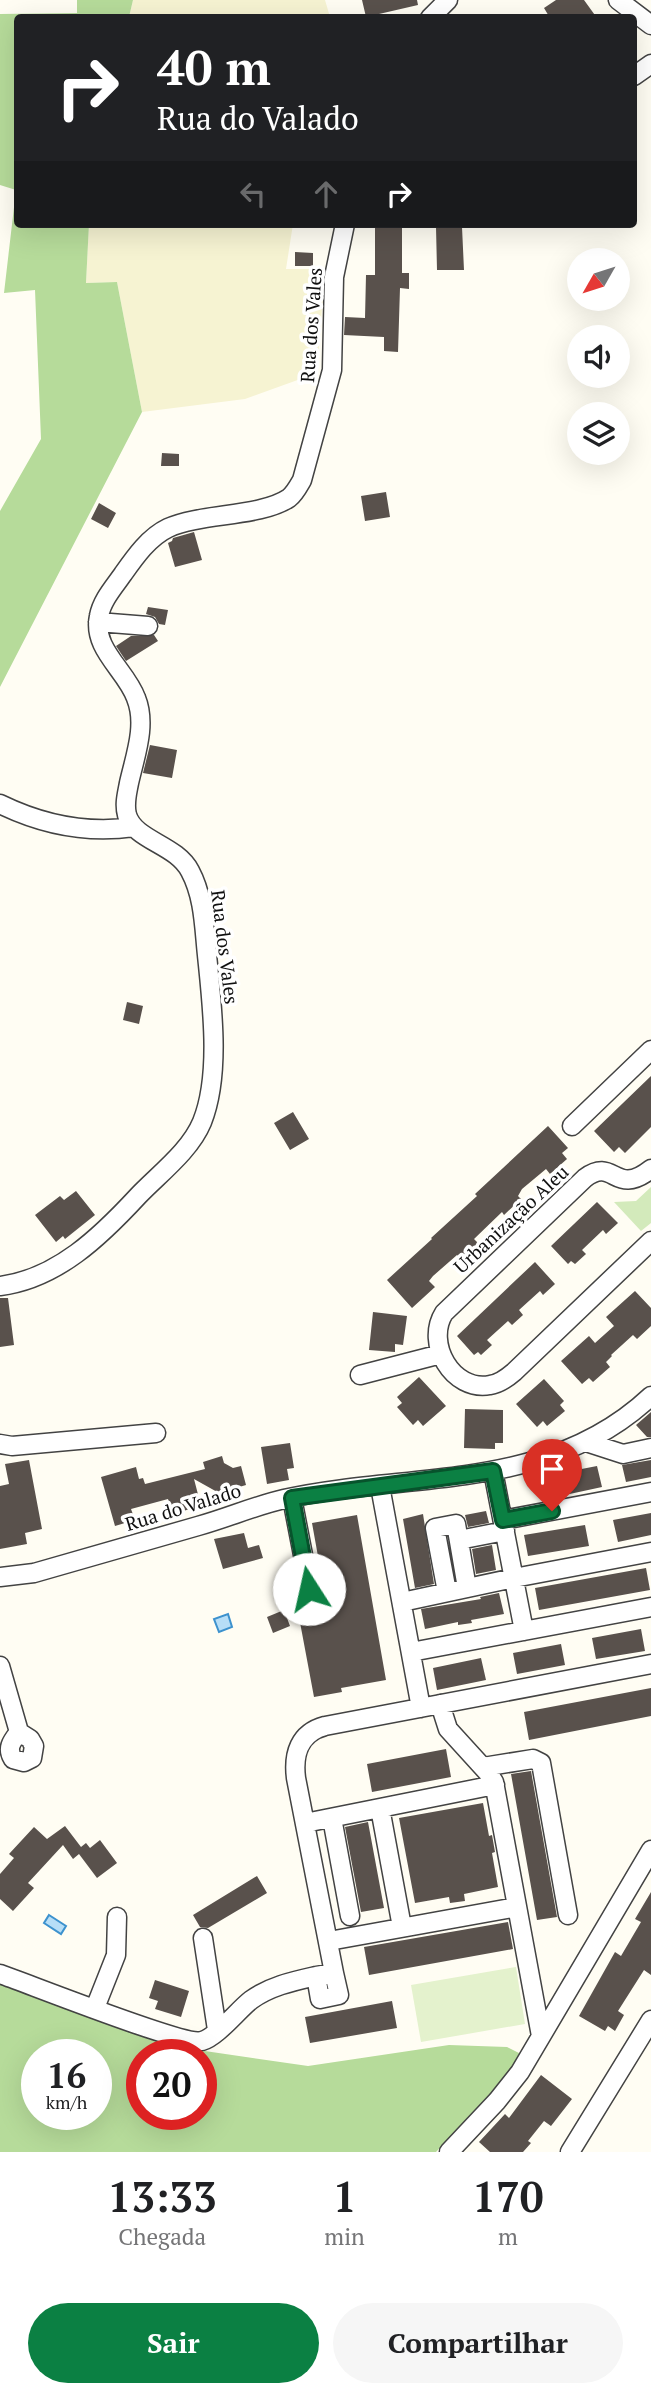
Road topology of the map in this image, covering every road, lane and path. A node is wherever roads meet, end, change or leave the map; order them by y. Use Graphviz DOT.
graph roads {
  1 [pos="448,0"];
  2 [pos="618,0"];
  3 [pos="434,14"];
  4 [pos="636,14"];
  5 [pos="637,14"];
  6 [pos="651,25"];
  7 [pos="344,228"];
  8 [pos="98,622"];
  9 [pos="148,626"];
  10 [pos="0,804"];
  11 [pos="134,827"];
  12 [pos="651,1050"];
  13 [pos="572,1126"];
  14 [pos="651,1168"];
  15 [pos="651,1241"];
  16 [pos="0,1286"];
  17 [pos="441,1354"];
  18 [pos="360,1375"];
  19 [pos="651,1396"];
  20 [pos="156,1433"];
  21 [pos="586,1442"];
  22 [pos="0,1444"];
  23 [pos="651,1448"];
  24 [pos="493,1471"];
  25 [pos="380,1486"];
  26 [pos="651,1492"];
  27 [pos="292,1498"];
  28 [pos="504,1525"];
  29 [pos="459,1540"];
  30 [pos="651,1552"];
  31 [pos="0,1577"];
  32 [pos="514,1578"];
  33 [pos="467,1588"];
  34 [pos="447,1592"];
  35 [pos="402,1602"];
  36 [pos="651,1607"];
  37 [pos="313,1612"];
  38 [pos="524,1630"];
  39 [pos="411,1652"];
  40 [pos="651,1664"];
  41 [pos="0,1666"];
  42 [pos="440,1704"];
  43 [pos="421,1707"];
  44 [pos="19,1732"];
  45 [pos="483,1767"];
  46 [pos="495,1785"];
  47 [pos="380,1808"];
  48 [pos="332,1818"];
  49 [pos="305,1823"];
  50 [pos="651,1850"];
  51 [pos="517,1907"];
  52 [pos="568,1915"];
  53 [pos="349,1916"];
  54 [pos="117,1917"];
  55 [pos="402,1927"];
  56 [pos="203,1938"];
  57 [pos="329,1941"];
  58 [pos="0,1974"];
  59 [pos="95,2008"];
  60 [pos="651,2020"];
  61 [pos="217,2031"];
  62 [pos="541,2036"];
  63 [pos="455,2145"];
  64 [pos="570,2152"];
  1 -- 3 [label="street"];
  2 -- 4 [label="street"];
  5 -- 6 [label="street"];
  7 -- 8 [label="street, Rua dos Vales"];
  8 -- 9 [label="street"];
  8 -- 11 [label="street"];
  10 -- 11 [label="street"];
  11 -- 16 [label="street, Rua dos Vales"];
  12 -- 13 [label="street"];
  14 -- 17 [label="street, Urbanização Aleu"];
  15 -- 17 [label="street"];
  17 -- 18 [label="street"];
  19 -- 21 [label="street, Rua do Valado"];
  20 -- 22 [label="street"];
  21 -- 23 [label="street"];
  21 -- 24 [label="street, Rua do Valado"];
  24 -- 25 [label="street, Rua do Valado"];
  24 -- 28 [label="street"];
  25 -- 27 [label="street, Rua do Valado"];
  25 -- 35 [label="street"];
  26 -- 28 [label="street"];
  27 -- 31 [label="street, Rua do Valado"];
  27 -- 37 [label="street"];
  28 -- 29 [label="street"];
  28 -- 32 [label="street"];
  29 -- 33 [label="street"];
  29 -- 34 [label="street"];
  30 -- 32 [label="street"];
  32 -- 33 [label="street"];
  32 -- 38 [label="street"];
  33 -- 34 [label="street"];
  34 -- 35 [label="street"];
  35 -- 39 [label="street"];
  36 -- 38 [label="street"];
  38 -- 39 [label="street"];
  39 -- 43 [label="street"];
  40 -- 42 [label="street"];
  41 -- 44 [label="street"];
  42 -- 43 [label="street"];
  42 -- 45 [label="street"];
  43 -- 49 [label="street"];
  45 -- 46 [label="street"];
  45 -- 52 [label="street"];
  46 -- 47 [label="street"];
  46 -- 51 [label="street"];
  47 -- 48 [label="street"];
  47 -- 55 [label="street"];
  48 -- 49 [label="street"];
  48 -- 53 [label="street"];
  49 -- 57 [label="street"];
  50 -- 62 [label="street"];
  51 -- 55 [label="street"];
  51 -- 62 [label="street"];
  54 -- 59 [label="street"];
  55 -- 57 [label="street"];
  56 -- 61 [label="street"];
  57 -- 61 [label="street"];
  58 -- 59 [label="street"];
  59 -- 61 [label="street"];
  60 -- 64 [label="street"];
  62 -- 63 [label="street"];
}
